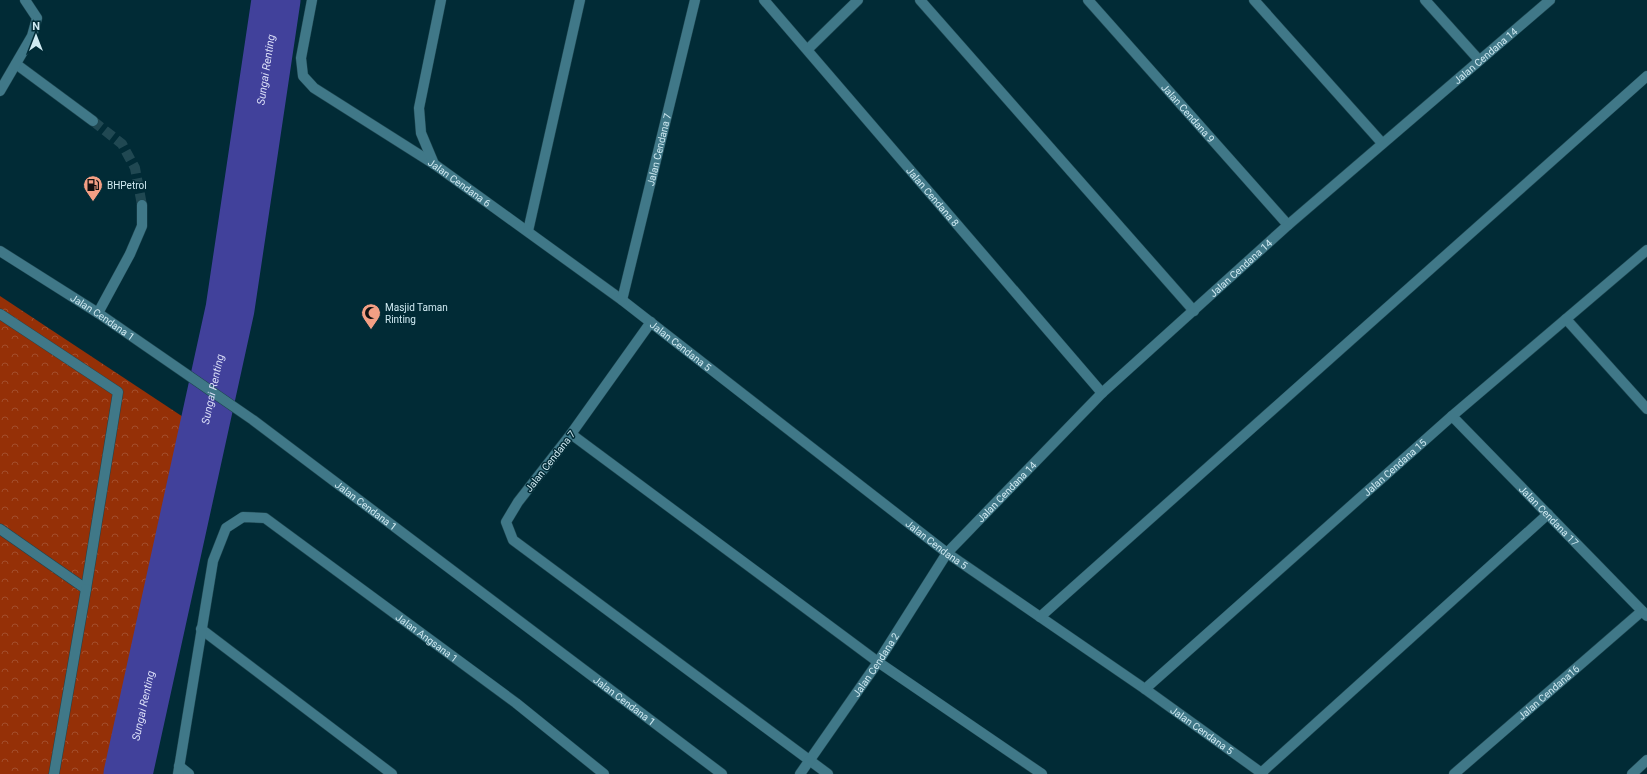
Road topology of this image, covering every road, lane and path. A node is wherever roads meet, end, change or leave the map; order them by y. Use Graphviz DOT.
graph roads {
  1 [pos="25,0"];
  2 [pos="312,0"];
  3 [pos="441,0"];
  4 [pos="580,0"];
  5 [pos="695,0"];
  6 [pos="764,0"];
  7 [pos="858,0"];
  8 [pos="920,0"];
  9 [pos="1088,0"];
  10 [pos="1254,0"];
  11 [pos="1425,0"];
  12 [pos="1550,0"];
  13 [pos="808,49"];
  14 [pos="1479,60"];
  15 [pos="16,64"];
  16 [pos="1647,76"];
  17 [pos="0,91"];
  18 [pos="94,121"];
  19 [pos="1382,143"];
  20 [pos="434,164"];
  21 [pos="142,205"];
  22 [pos="1288,225"];
  23 [pos="528,231"];
  24 [pos="1647,250"];
  25 [pos="0,252"];
  26 [pos="622,300"];
  27 [pos="1194,311"];
  28 [pos="98,313"];
  29 [pos="0,314"];
  30 [pos="1566,319"];
  31 [pos="651,322"];
  32 [pos="1102,393"];
  33 [pos="1647,409"];
  34 [pos="1452,416"];
  35 [pos="571,434"];
  36 [pos="1548,514"];
  37 [pos="0,529"];
  38 [pos="947,553"];
  39 [pos="86,588"];
  40 [pos="1645,614"];
  41 [pos="1040,617"];
  42 [pos="201,629"];
  43 [pos="878,662"];
  44 [pos="1145,688"];
  45 [pos="808,760"];
  46 [pos="1647,760"];
  47 [pos="178,770"];
  48 [pos="54,774"];
  49 [pos="189,774"];
  50 [pos="392,774"];
  51 [pos="604,774"];
  52 [pos="722,774"];
  53 [pos="800,774"];
  54 [pos="828,774"];
  55 [pos="1042,774"];
  56 [pos="1262,774"];
  57 [pos="1454,774"];
  58 [pos="1632,774"];
  1 -- 15 [label="street"];
  2 -- 20 [label="street"];
  3 -- 20 [label="street, Jalan Cendana 6"];
  4 -- 23 [label="street"];
  5 -- 26 [label="street, Jalan Cendana 7"];
  6 -- 13 [label="street, Jalan Cendana 8"];
  7 -- 13 [label="street"];
  8 -- 27 [label="street"];
  9 -- 22 [label="street, Jalan Cendana 9"];
  10 -- 19 [label="street"];
  11 -- 14 [label="street"];
  12 -- 14 [label="street, Jalan Cendana 14"];
  13 -- 32 [label="street, Jalan Cendana 8"];
  14 -- 19 [label="street, Jalan Cendana 14"];
  15 -- 17 [label="street"];
  15 -- 18 [label="street"];
  16 -- 41 [label="street"];
  19 -- 22 [label="street, Jalan Cendana 14"];
  20 -- 23 [label="street, Jalan Cendana 6"];
  21 -- 28 [label="street"];
  22 -- 27 [label="street, Jalan Cendana 14"];
  23 -- 26 [label="street, Jalan Cendana 6"];
  24 -- 30 [label="street, Jalan Cendana 15"];
  25 -- 28 [label="street, Jalan Cendana 1"];
  26 -- 31 [label="street, Jalan Cendana 5"];
  27 -- 32 [label="street, Jalan Cendana 14"];
  28 -- 52 [label="street, Jalan Cendana 1"];
  29 -- 39 [label="street"];
  30 -- 33 [label="street"];
  30 -- 34 [label="street, Jalan Cendana 15"];
  31 -- 35 [label="street, Jalan Cendana 7"];
  31 -- 38 [label="street, Jalan Cendana 5"];
  32 -- 38 [label="street, Jalan Cendana 14"];
  34 -- 36 [label="street, Jalan Cendana 17"];
  34 -- 44 [label="street, Jalan Cendana 15"];
  35 -- 43 [label="street"];
  35 -- 45 [label="street, Jalan Cendana 7"];
  36 -- 40 [label="street, Jalan Cendana 17"];
  36 -- 56 [label="street"];
  37 -- 39 [label="street"];
  38 -- 41 [label="street, Jalan Cendana 5"];
  38 -- 43 [label="street, Jalan Cendana 2"];
  39 -- 48 [label="street"];
  40 -- 57 [label="street, Jalan Cendana16"];
  41 -- 44 [label="street, Jalan Cendana 5"];
  42 -- 47 [label="street"];
  42 -- 50 [label="street"];
  42 -- 51 [label="street, Jalan Angsana 1"];
  43 -- 45 [label="street, Jalan Cendana 2"];
  43 -- 55 [label="street"];
  44 -- 56 [label="street, Jalan Cendana 5"];
  45 -- 53 [label="street, Jalan Cendana 2"];
  45 -- 54 [label="street"];
  46 -- 58 [label="street"];
  47 -- 49 [label="street"];
}
